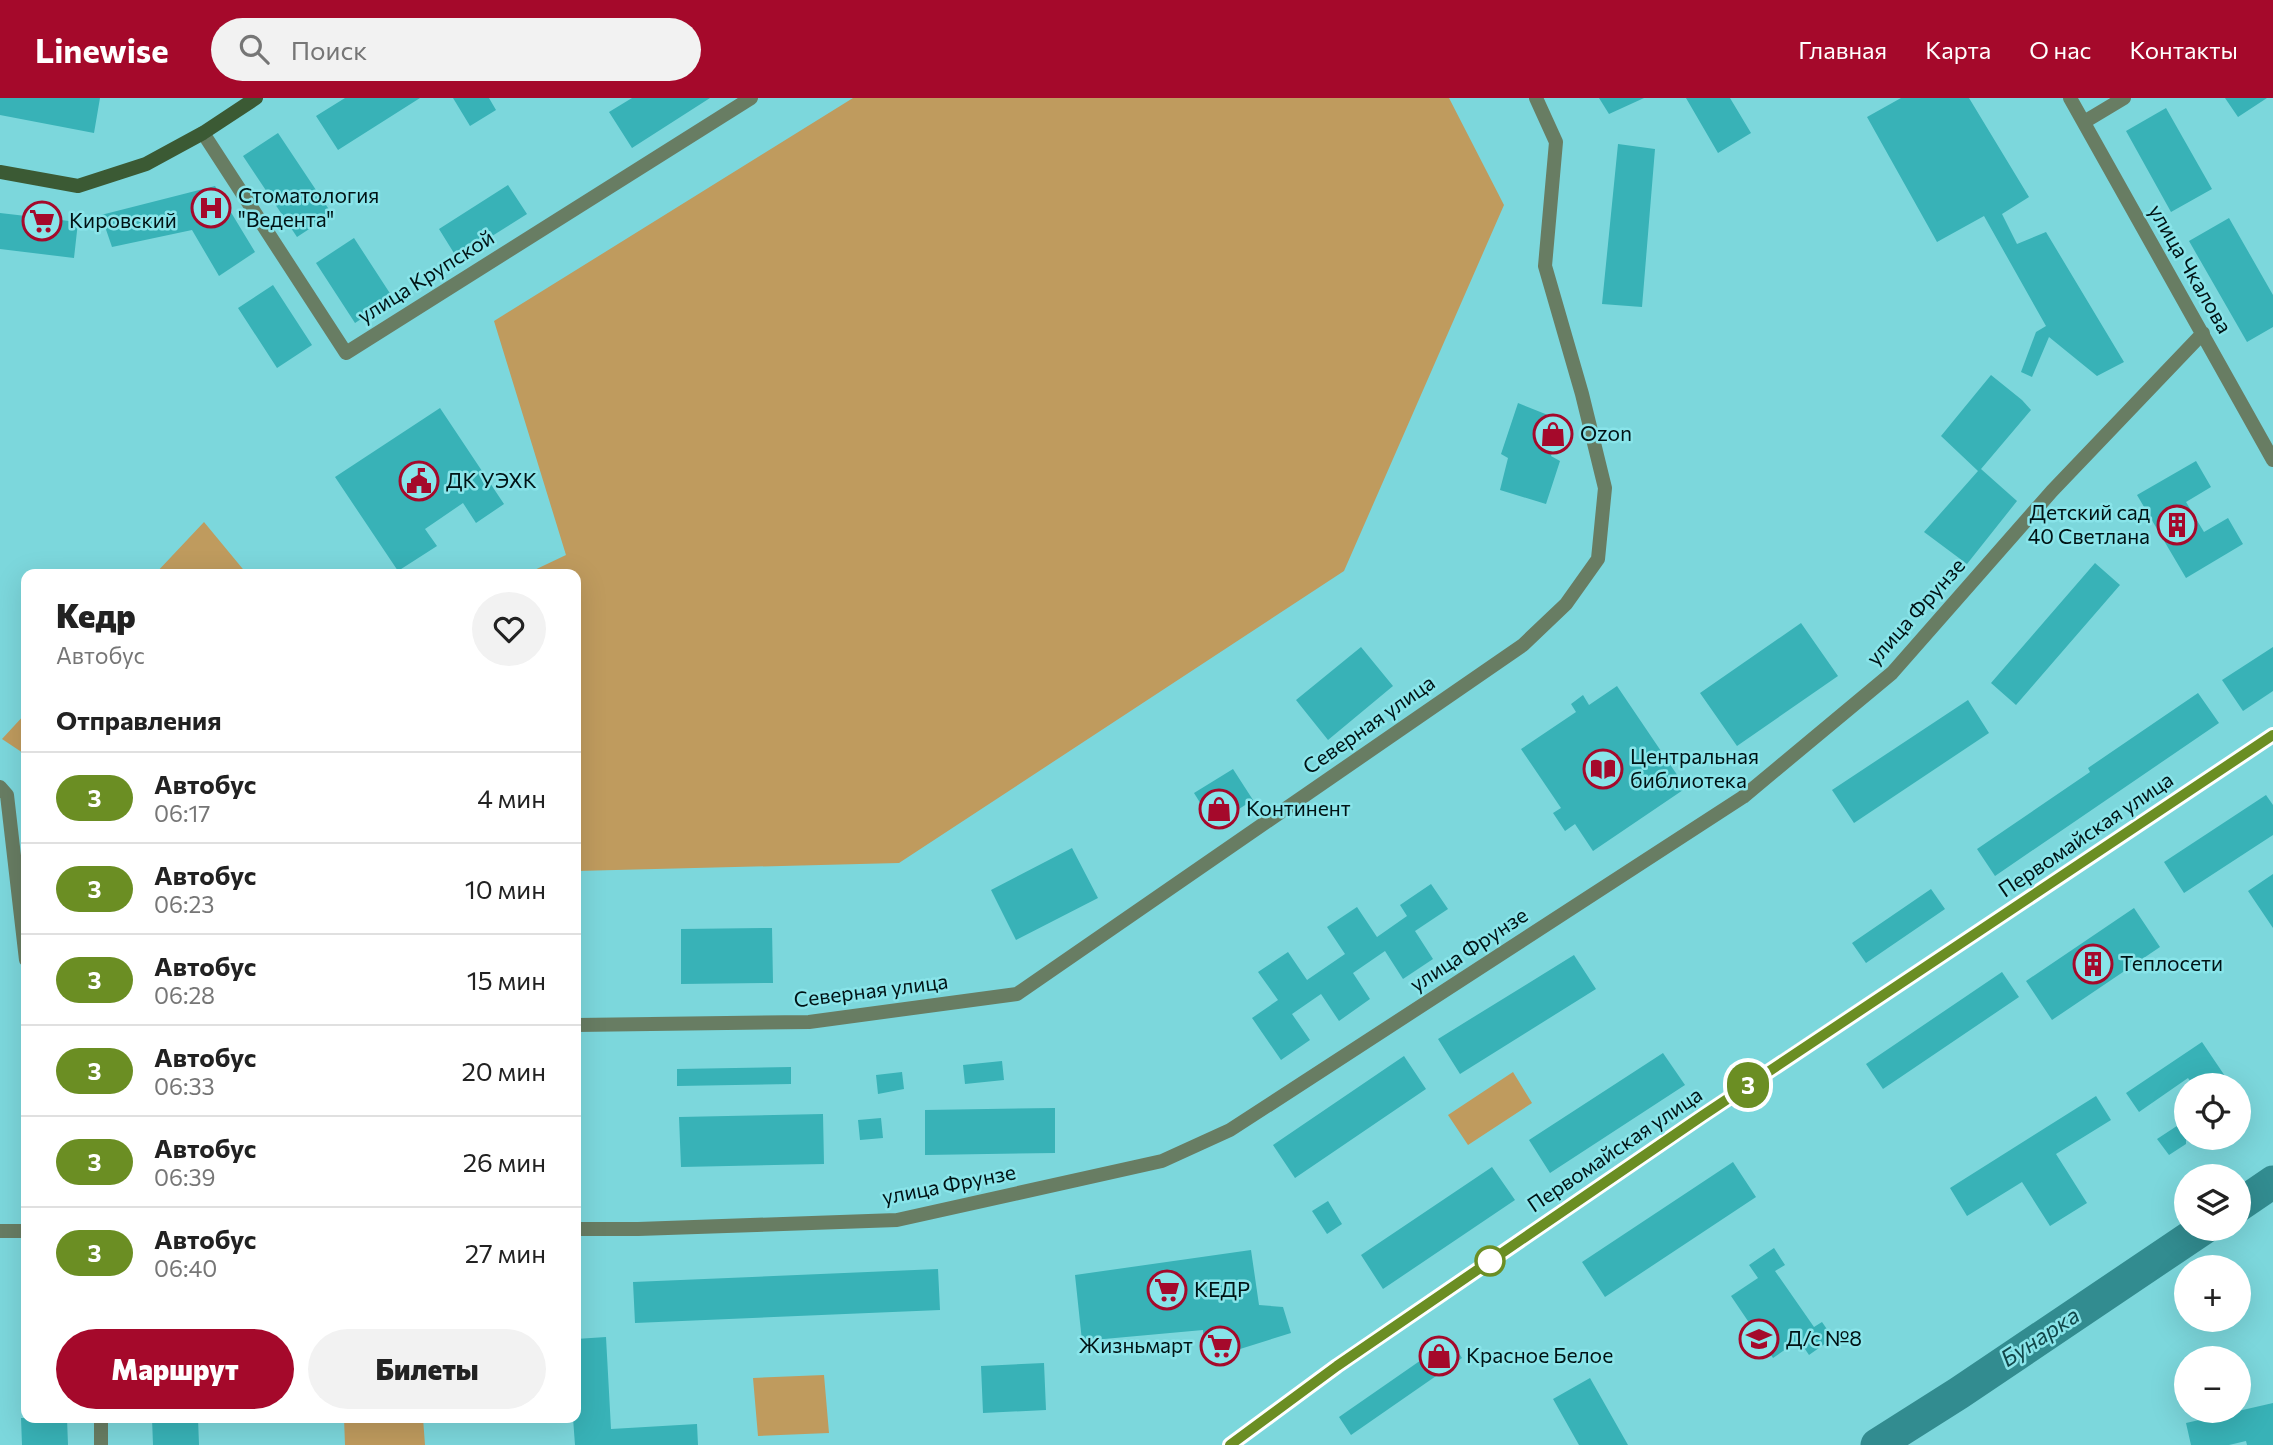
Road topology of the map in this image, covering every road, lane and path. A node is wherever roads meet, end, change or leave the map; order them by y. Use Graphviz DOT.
graph roads {
  1 [pos="256,98"];
  2 [pos="751,98"];
  3 [pos="1536,98"];
  4 [pos="2070,98"];
  5 [pos="2124,98"];
  6 [pos="2084,122"];
  7 [pos="203,133"];
  8 [pos="0,172"];
  9 [pos="2203,333"];
  10 [pos="2273,460"];
  11 [pos="2273,735"];
  12 [pos="0,787"];
  13 [pos="21,917"];
  14 [pos="581,1025"];
  15 [pos="581,1229"];
  16 [pos="0,1231"];
  17 [pos="21,1231"];
  18 [pos="101,1423"];
  19 [pos="101,1445"];
  20 [pos="1230,1445"];
  1 -- 7 [label="main road"];
  2 -- 7 [label="street, улица Крупской"];
  3 -- 14 [label="street, Северная улица"];
  4 -- 6 [label="street, улица Чкалова"];
  5 -- 6 [label="street"];
  6 -- 9 [label="street, улица Чкалова"];
  7 -- 8 [label="main road"];
  9 -- 10 [label="street, улица Чкалова"];
  9 -- 15 [label="street, улица Фрунзе"];
  11 -- 20 [label="main road, Первомайская улица"];
  12 -- 13 [label="street"];
  16 -- 17 [label="street"];
  18 -- 19 [label="street"];
}
